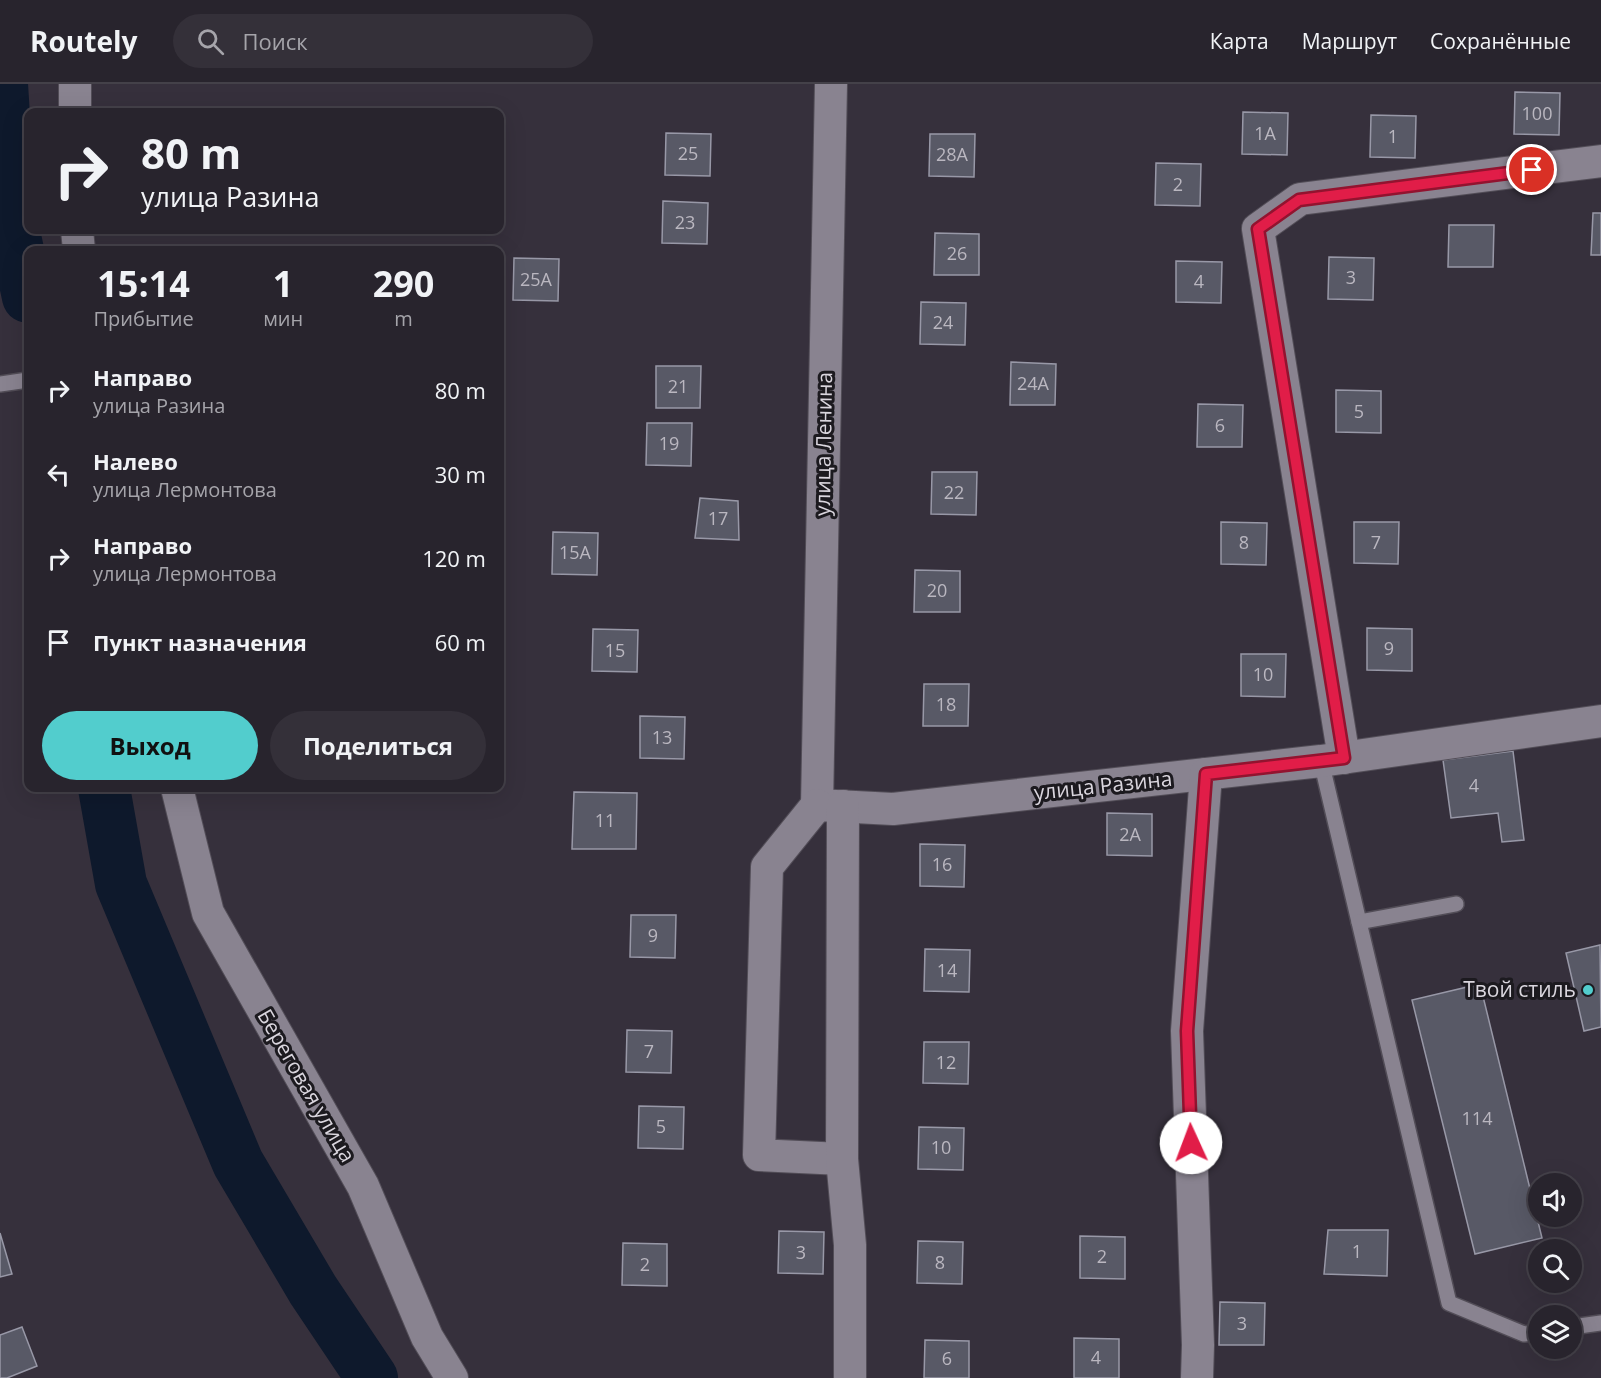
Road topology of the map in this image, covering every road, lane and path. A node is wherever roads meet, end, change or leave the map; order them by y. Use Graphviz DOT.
graph roads {
  1 [pos="75,84"];
  2 [pos="831,84"];
  3 [pos="75,108"];
  4 [pos="1601,161"];
  5 [pos="1601,720"];
  6 [pos="1333,760"];
  7 [pos="1206,774"];
  8 [pos="178,792"];
  9 [pos="830,806"];
  10 [pos="1456,904"];
  11 [pos="1359,922"];
  12 [pos="842,1159"];
  13 [pos="1601,1323"];
  14 [pos="1582,1326"];
  15 [pos="1528,1333"];
  16 [pos="452,1378"];
  17 [pos="850,1378"];
  18 [pos="1197,1378"];
  1 -- 3 [label="street"];
  2 -- 9 [label="street, улица Ленина"];
  4 -- 6 [label="street"];
  5 -- 6 [label="street, улица Разина"];
  6 -- 7 [label="street, улица Разина"];
  6 -- 11 [label="lane"];
  7 -- 9 [label="street, улица Разина"];
  7 -- 18 [label="street"];
  8 -- 16 [label="street, Береговая улица"];
  9 -- 12 [label="street, улица Ленина"];
  9 -- 12 [label="street"];
  10 -- 11 [label="lane"];
  11 -- 15 [label="lane"];
  12 -- 17 [label="street, улица Ленина"];
  13 -- 14 [label="lane"];
}
